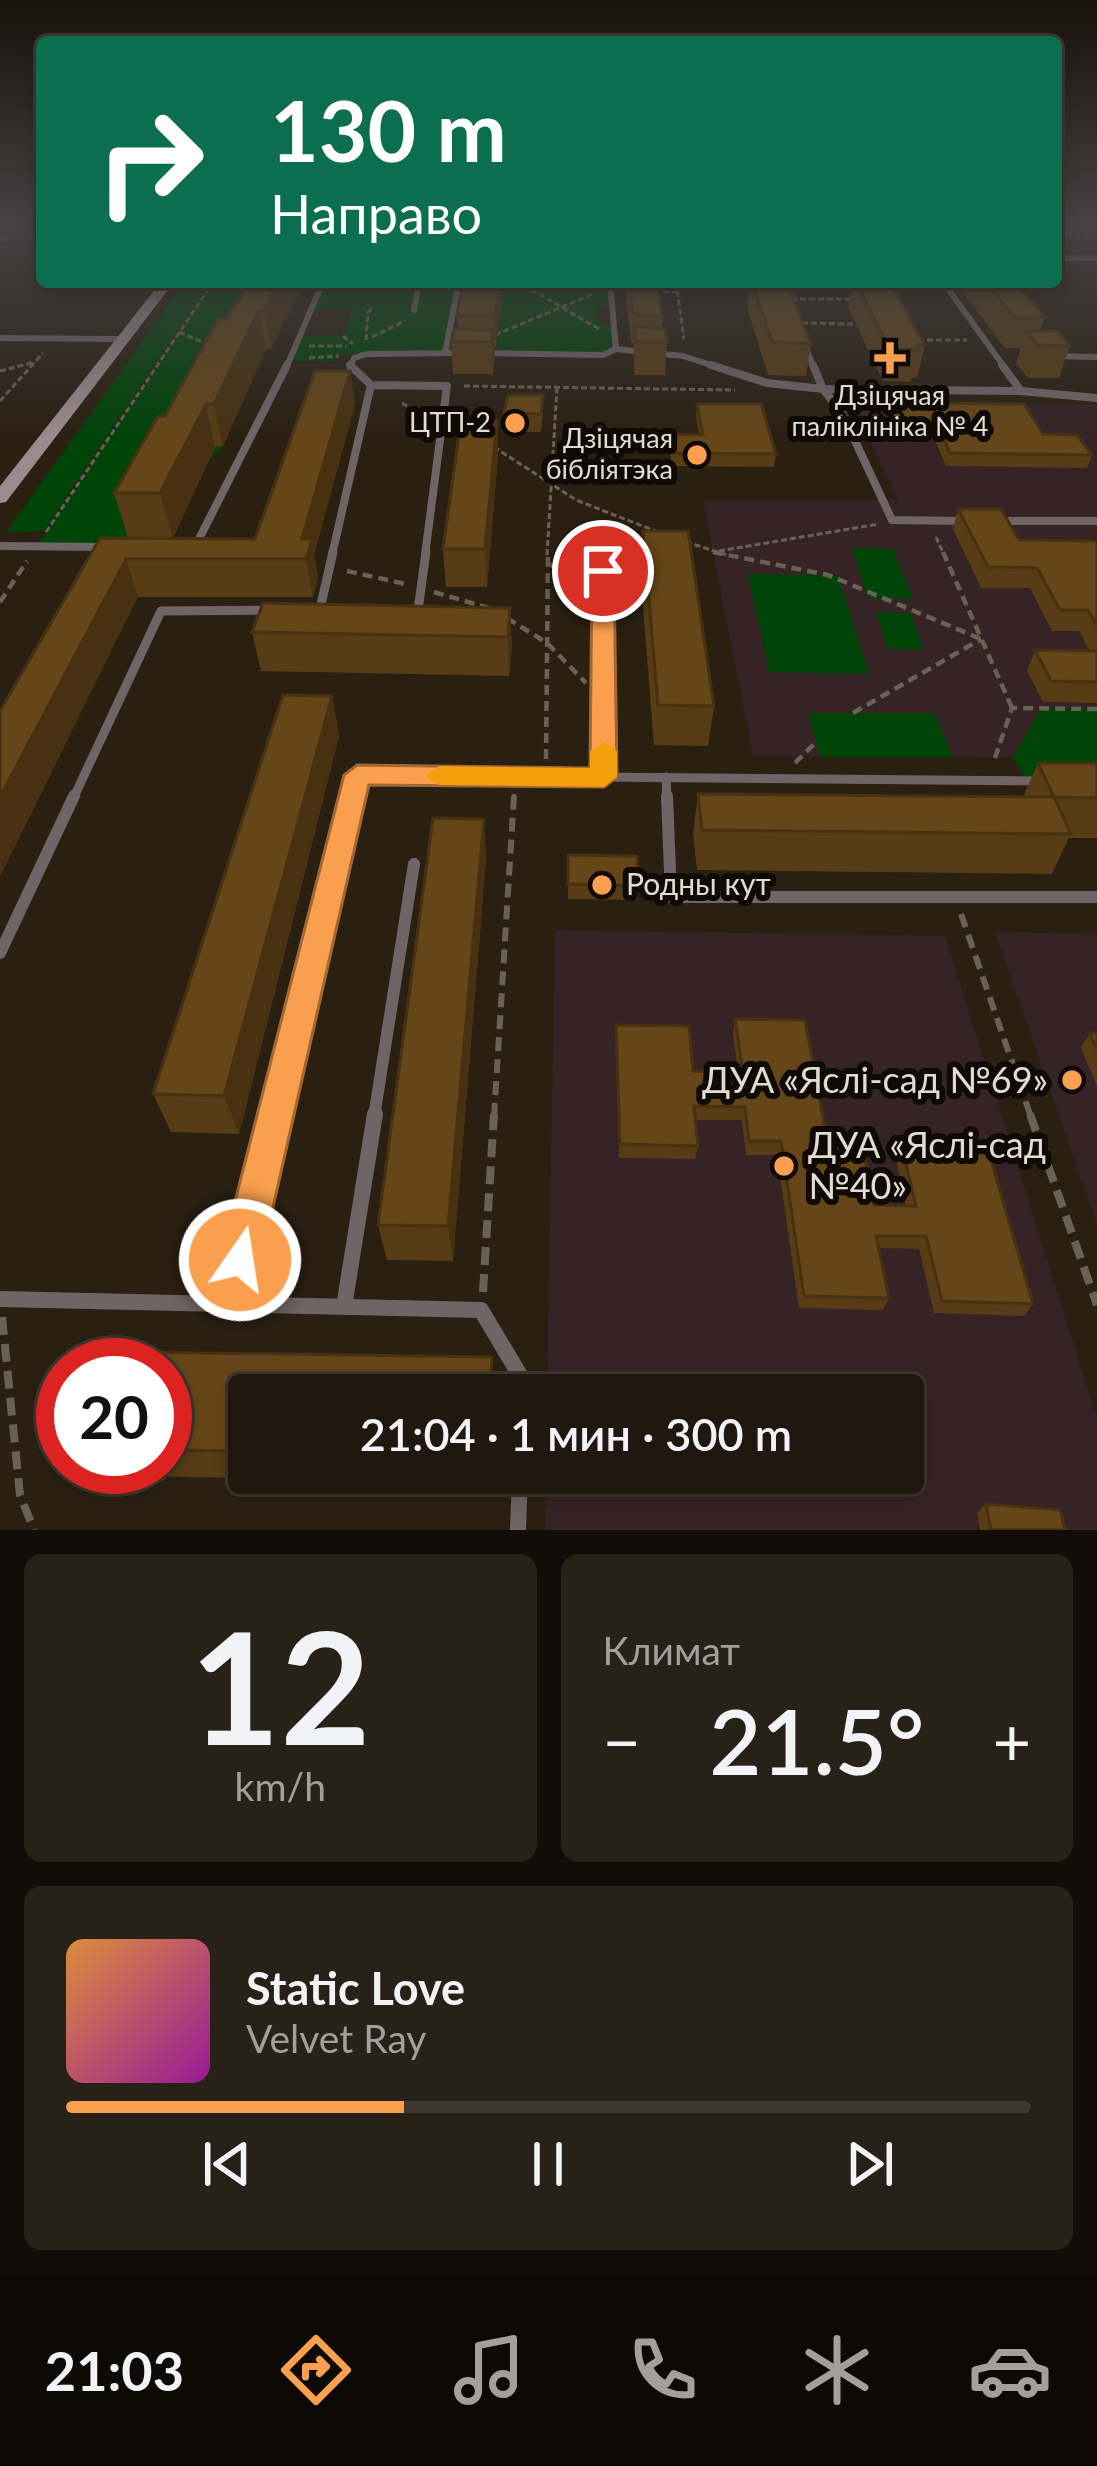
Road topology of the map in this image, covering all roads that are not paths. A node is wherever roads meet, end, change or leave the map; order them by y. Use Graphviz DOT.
graph roads {
  1 [pos="157,294"];
  2 [pos="318,294"];
  3 [pos="417,294"];
  4 [pos="457,294"];
  5 [pos="611,294"];
  6 [pos="952,294"];
  7 [pos="414,310"];
  8 [pos="796,322"];
  9 [pos="0,338"];
  10 [pos="123,339"];
  11 [pos="615,344"];
  12 [pos="445,353"];
  13 [pos="719,354"];
  14 [pos="996,356"];
  15 [pos="1016,356"];
  16 [pos="1036,356"];
  17 [pos="1097,357"];
  18 [pos="722,368"];
  19 [pos="370,385"];
  20 [pos="823,388"];
  21 [pos="1022,391"];
  22 [pos="1097,398"];
  23 [pos="0,498"];
  24 [pos="971,521"];
  25 [pos="992,521"];
  26 [pos="1097,521"];
  27 [pos="0,547"];
  28 [pos="106,547"];
  29 [pos="176,547"];
  30 [pos="603,571"];
  31 [pos="297,609"];
  32 [pos="320,609"];
  33 [pos="339,609"];
  34 [pos="274,610"];
  35 [pos="398,610"];
  36 [pos="418,610"];
  37 [pos="437,610"];
  38 [pos="604,777"];
  39 [pos="666,777"];
  40 [pos="1051,781"];
  41 [pos="414,864"];
  42 [pos="1097,897"];
  43 [pos="0,952"];
  44 [pos="0,1299"];
  45 [pos="230,1304"];
  46 [pos="344,1307"];
  47 [pos="519,1374"];
  48 [pos="519,1494"];
  49 [pos="518,1530"];
  1 -- 10 [label="main road"];
  2 -- 29 [label="lane"];
  3 -- 7 [label="lane"];
  4 -- 12 [label="lane"];
  5 -- 11 [label="lane"];
  6 -- 14 [label="lane"];
  8 -- 20 [label="lane"];
  9 -- 10 [label="lane"];
  10 -- 23 [label="main road"];
  11 -- 12 [label="lane"];
  11 -- 18 [label="lane"];
  12 -- 19 [label="lane"];
  13 -- 18 [label="lane"];
  14 -- 15 [label="lane"];
  14 -- 21 [label="lane"];
  16 -- 17 [label="lane"];
  18 -- 20 [label="lane"];
  19 -- 32 [label="lane"];
  19 -- 36 [label="lane"];
  20 -- 21 [label="lane"];
  20 -- 24 [label="lane"];
  21 -- 22 [label="lane"];
  25 -- 26 [label="lane"];
  27 -- 28 [label="lane"];
  30 -- 38 [label="lane"];
  31 -- 32 [label="lane"];
  32 -- 33 [label="lane"];
  34 -- 43 [label="lane"];
  35 -- 36 [label="lane"];
  36 -- 37 [label="lane"];
  38 -- 39 [label="lane"];
  38 -- 45 [label="lane"];
  39 -- 40 [label="lane"];
  39 -- 42 [label="lane"];
  41 -- 46 [label="lane"];
  44 -- 45 [label="lane"];
  45 -- 46 [label="lane"];
  46 -- 47 [label="lane"];
  48 -- 49 [label="lane"];
}
